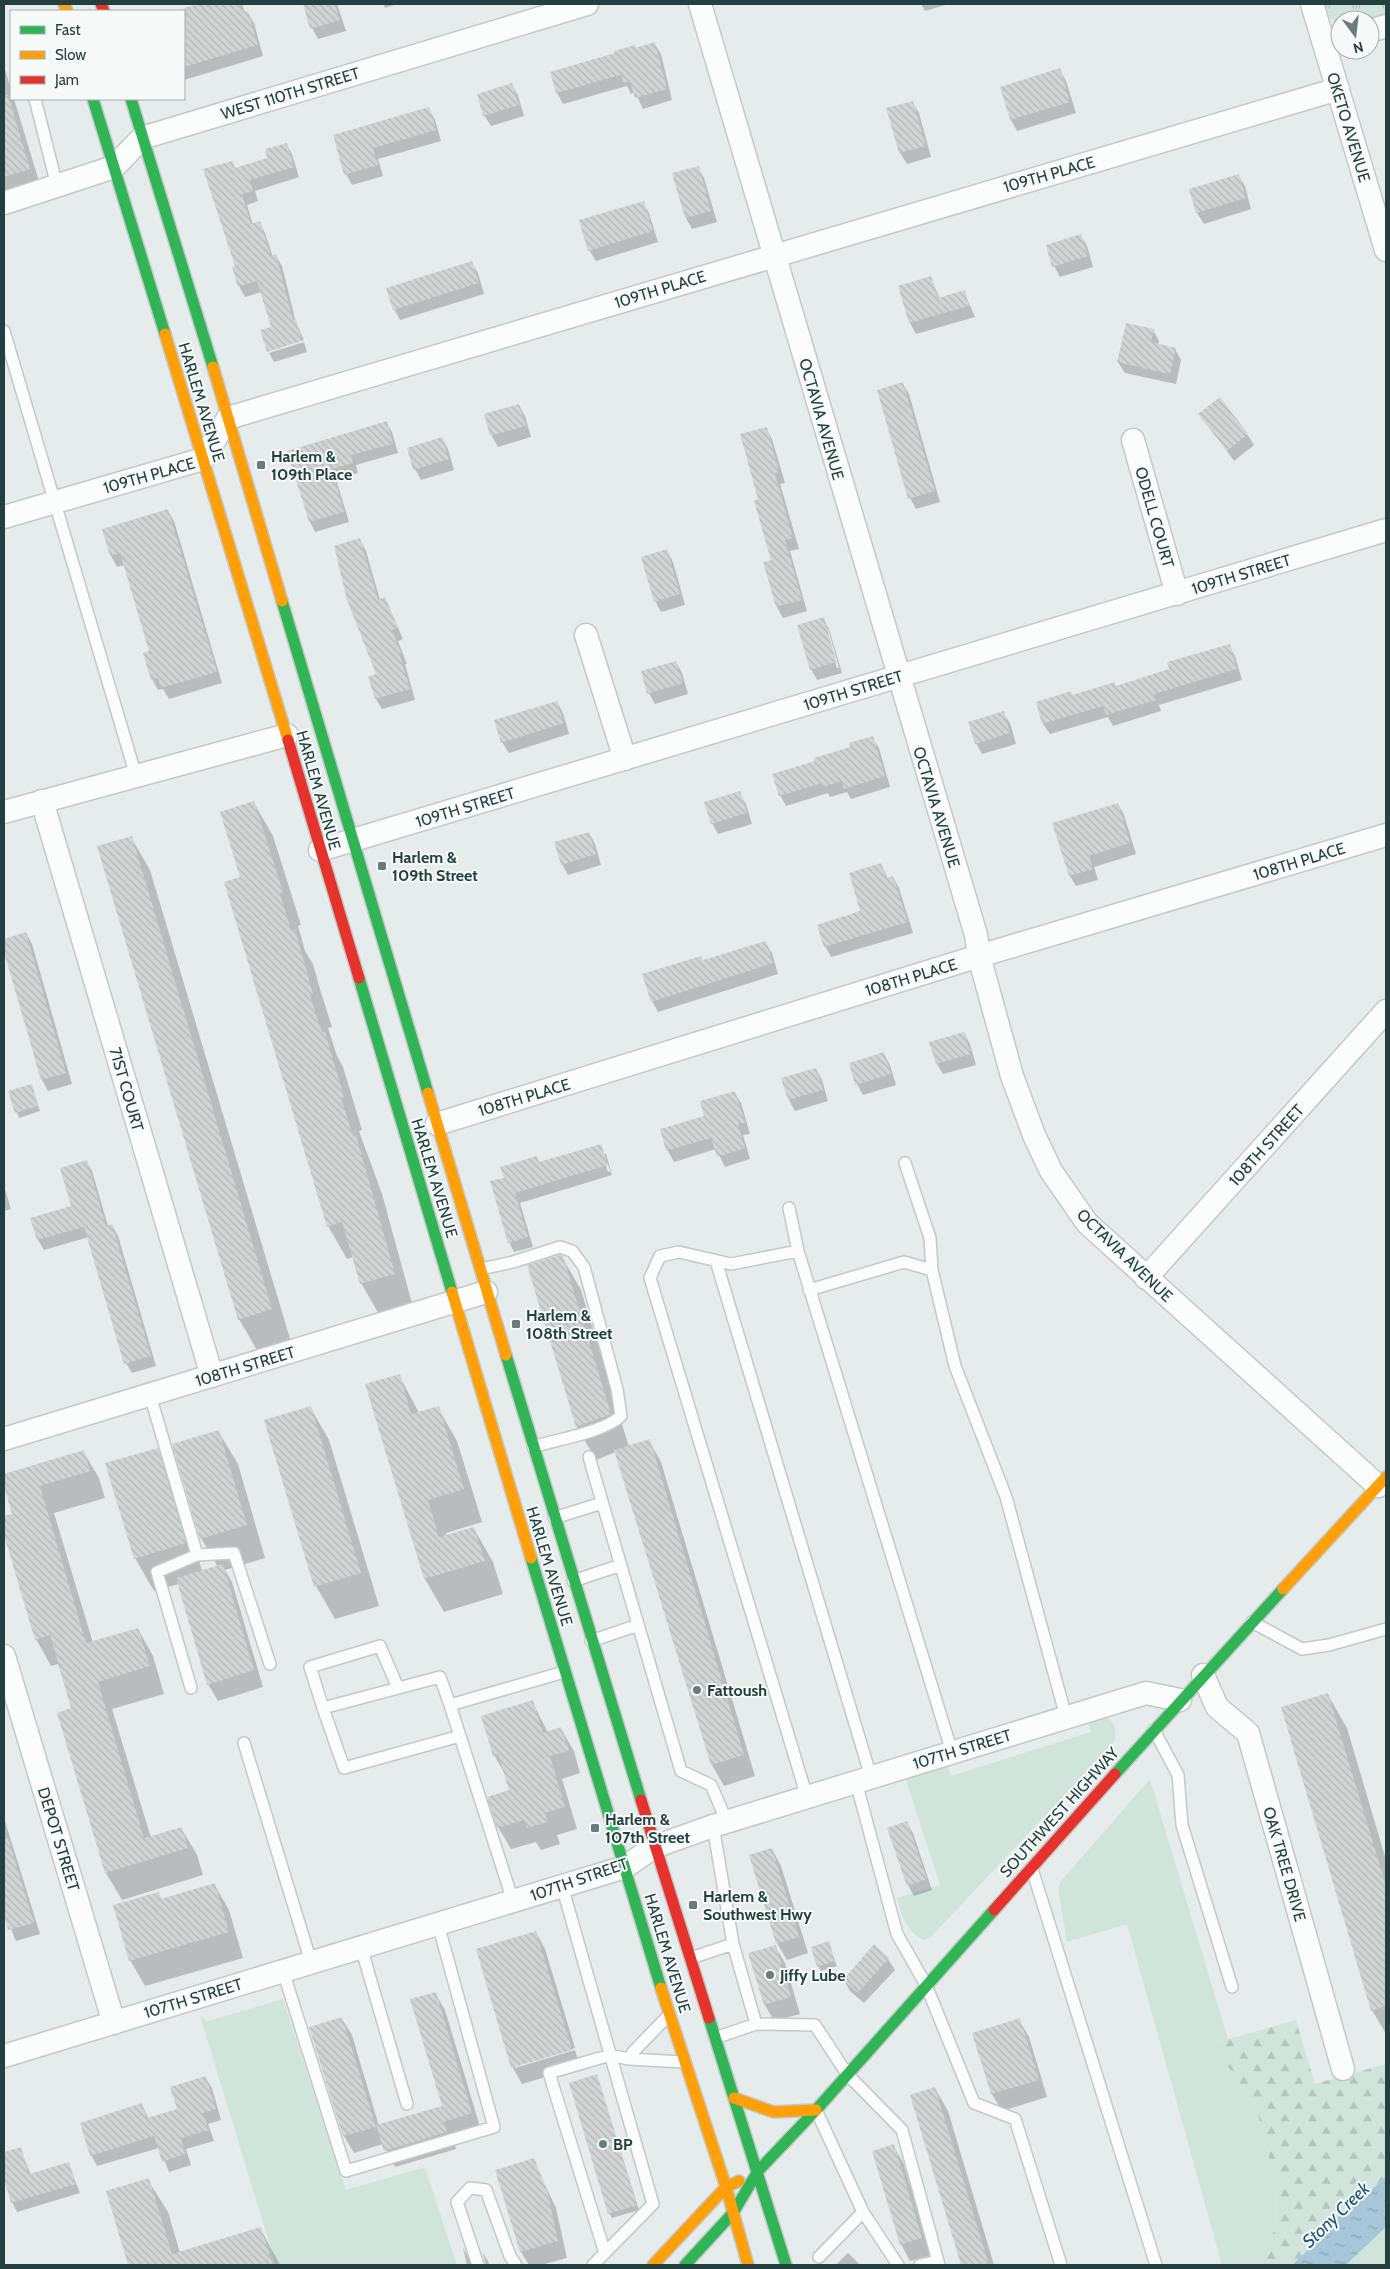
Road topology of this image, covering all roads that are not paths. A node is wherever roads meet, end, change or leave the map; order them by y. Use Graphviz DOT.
graph roads {
  1 [pos="587,4"];
  2 [pos="700,4"];
  3 [pos="1312,4"];
  4 [pos="1330,38"];
  5 [pos="1334,60"];
  6 [pos="1338,89"];
  7 [pos="35,100"];
  8 [pos="93,100"];
  9 [pos="130,100"];
  10 [pos="142,138"];
  11 [pos="114,167"];
  12 [pos="57,186"];
  13 [pos="4,203"];
  14 [pos="1386,250"];
  15 [pos="774,255"];
  16 [pos="4,331"];
  17 [pos="228,418"];
  18 [pos="1132,440"];
  19 [pos="203,459"];
  20 [pos="55,502"];
  21 [pos="4,517"];
  22 [pos="1386,530"];
  23 [pos="1176,594"];
  24 [pos="586,634"];
  25 [pos="898,677"];
  26 [pos="287,735"];
  27 [pos="625,759"];
  28 [pos="136,776"];
  29 [pos="42,801"];
  30 [pos="4,812"];
  31 [pos="1386,835"];
  32 [pos="352,840"];
  33 [pos="320,850"];
  34 [pos="978,956"];
  35 [pos="1386,1011"];
  36 [pos="436,1124"];
  37 [pos="905,1163"];
  38 [pos="789,1208"];
  39 [pos="798,1251"];
  40 [pos="716,1261"];
  41 [pos="480,1269"];
  42 [pos="932,1270"];
  43 [pos="1146,1278"];
  44 [pos="809,1290"];
  45 [pos="486,1292"];
  46 [pos="455,1302"];
  47 [pos="212,1376"];
  48 [pos="150,1395"];
  49 [pos="4,1439"];
  50 [pos="533,1447"];
  51 [pos="589,1457"];
  52 [pos="1382,1481"];
  53 [pos="602,1503"];
  54 [pos="554,1518"];
  55 [pos="197,1555"];
  56 [pos="620,1565"];
  57 [pos="573,1581"];
  58 [pos="1252,1622"];
  59 [pos="638,1625"];
  60 [pos="1386,1629"];
  61 [pos="591,1641"];
  62 [pos="4,1656"];
  63 [pos="270,1664"];
  64 [pos="565,1671"];
  65 [pos="1203,1675"];
  66 [pos="191,1688"];
  67 [pos="398,1688"];
  68 [pos="1180,1700"];
  69 [pos="450,1705"];
  70 [pos="323,1708"];
  71 [pos="1066,1717"];
  72 [pos="1154,1730"];
  73 [pos="460,1736"];
  74 [pos="244,1743"];
  75 [pos="952,1752"];
  76 [pos="864,1780"];
  77 [pos="807,1797"];
  78 [pos="720,1824"];
  79 [pos="654,1847"];
  80 [pos="625,1867"];
  81 [pos="1031,1867"];
  82 [pos="562,1886"];
  83 [pos="512,1901"];
  84 [pos="438,1924"];
  85 [pos="733,1944"];
  86 [pos="361,1947"];
  87 [pos="689,1959"];
  88 [pos="311,1962"];
  89 [pos="283,1971"];
  90 [pos="926,1984"];
  91 [pos="1232,1986"];
  92 [pos="670,2015"];
  93 [pos="114,2023"];
  94 [pos="756,2024"];
  95 [pos="714,2038"];
  96 [pos="4,2056"];
  97 [pos="610,2056"];
  98 [pos="630,2059"];
  99 [pos="684,2062"];
  100 [pos="1343,2069"];
  101 [pos="847,2074"];
  102 [pos="734,2098"];
  103 [pos="407,2104"];
  104 [pos="816,2110"];
  105 [pos="758,2171"];
  106 [pos="726,2187"];
  107 [pos="863,2212"];
  108 [pos="733,2213"];
  109 [pos="606,2252"];
  110 [pos="819,2256"];
  111 [pos="939,2263"];
  112 [pos="478,2265"];
  113 [pos="516,2265"];
  114 [pos="593,2265"];
  115 [pos="653,2265"];
  116 [pos="685,2265"];
  117 [pos="748,2265"];
  118 [pos="786,2265"];
  119 [pos="898,2265"];
  120 [pos="920,2265"];
  121 [pos="1061,2265"];
  122 [pos="1156,2265"];
  1 -- 10 [label="street, WEST 110TH STREET"];
  2 -- 15 [label="street, OCTAVIA AVENUE"];
  3 -- 4 [label="street, OKETO AVENUE"];
  5 -- 6 [label="street, OKETO AVENUE"];
  6 -- 14 [label="street, OKETO AVENUE"];
  6 -- 15 [label="street, 109TH PLACE"];
  7 -- 12 [label="lane"];
  8 -- 11 [label="main road, HARLEM AVENUE"];
  9 -- 10 [label="main road, HARLEM AVENUE"];
  10 -- 11 [label="street, WEST 110TH STREET"];
  10 -- 17 [label="main road, HARLEM AVENUE"];
  11 -- 12 [label="street, WEST 110TH STREET"];
  11 -- 19 [label="main road, HARLEM AVENUE"];
  12 -- 13 [label="street, WEST 110TH STREET"];
  15 -- 17 [label="street, 109TH PLACE"];
  15 -- 25 [label="street, OCTAVIA AVENUE"];
  16 -- 20 [label="lane"];
  17 -- 19 [label="street, 109TH PLACE"];
  17 -- 32 [label="main road, HARLEM AVENUE"];
  18 -- 23 [label="street, ODELL COURT"];
  19 -- 20 [label="street, 109TH PLACE"];
  19 -- 26 [label="main road, HARLEM AVENUE"];
  20 -- 21 [label="street, 109TH PLACE"];
  20 -- 28 [label="lane"];
  22 -- 23 [label="street, 109TH STREET"];
  23 -- 25 [label="street, 109TH STREET"];
  24 -- 27 [label="street"];
  25 -- 27 [label="street, 109TH STREET"];
  25 -- 34 [label="street, OCTAVIA AVENUE"];
  26 -- 28 [label="street"];
  26 -- 33 [label="main road, HARLEM AVENUE"];
  27 -- 32 [label="street, 109TH STREET"];
  28 -- 29 [label="street"];
  29 -- 30 [label="street"];
  29 -- 47 [label="street, 71ST COURT"];
  31 -- 34 [label="street, 108TH PLACE"];
  32 -- 33 [label="street, 109TH STREET"];
  32 -- 36 [label="main road, HARLEM AVENUE"];
  33 -- 46 [label="main road, HARLEM AVENUE"];
  34 -- 36 [label="street, 108TH PLACE"];
  34 -- 43 [label="street, OCTAVIA AVENUE"];
  35 -- 43 [label="street, 108TH STREET"];
  36 -- 41 [label="main road, HARLEM AVENUE"];
  37 -- 42 [label="lane"];
  38 -- 39 [label="lane"];
  39 -- 40 [label="lane"];
  39 -- 44 [label="lane"];
  40 -- 76 [label="lane"];
  40 -- 77 [label="lane"];
  41 -- 45 [label="main road, HARLEM AVENUE"];
  41 -- 50 [label="lane"];
  42 -- 44 [label="lane"];
  42 -- 71 [label="lane"];
  43 -- 52 [label="street, OCTAVIA AVENUE"];
  44 -- 75 [label="lane"];
  45 -- 46 [label="street, 108TH STREET"];
  45 -- 50 [label="main road, HARLEM AVENUE"];
  46 -- 47 [label="street, 108TH STREET"];
  46 -- 64 [label="main road, HARLEM AVENUE"];
  47 -- 48 [label="street, 108TH STREET"];
  48 -- 49 [label="street, 108TH STREET"];
  48 -- 55 [label="lane"];
  50 -- 54 [label="main road, HARLEM AVENUE"];
  51 -- 53 [label="lane"];
  52 -- 58 [label="main road, SOUTHWEST HIGHWAY"];
  53 -- 54 [label="lane"];
  53 -- 56 [label="lane"];
  54 -- 57 [label="main road, HARLEM AVENUE"];
  55 -- 63 [label="lane"];
  55 -- 66 [label="lane"];
  56 -- 57 [label="lane"];
  56 -- 59 [label="lane"];
  57 -- 61 [label="main road, HARLEM AVENUE"];
  58 -- 60 [label="lane"];
  58 -- 65 [label="main road, SOUTHWEST HIGHWAY"];
  59 -- 61 [label="lane"];
  59 -- 78 [label="lane"];
  61 -- 79 [label="main road, HARLEM AVENUE"];
  62 -- 93 [label="street, DEPOT STREET"];
  64 -- 69 [label="lane"];
  64 -- 80 [label="main road, HARLEM AVENUE"];
  65 -- 68 [label="main road, SOUTHWEST HIGHWAY"];
  65 -- 100 [label="street, OAK TREE DRIVE"];
  67 -- 69 [label="lane"];
  67 -- 70 [label="lane"];
  67 -- 70 [label="lane"];
  68 -- 71 [label="street, 107TH STREET"];
  68 -- 72 [label="main road, SOUTHWEST HIGHWAY"];
  69 -- 73 [label="lane"];
  70 -- 73 [label="lane"];
  71 -- 75 [label="street, 107TH STREET"];
  72 -- 81 [label="main road, SOUTHWEST HIGHWAY"];
  72 -- 91 [label="lane"];
  73 -- 83 [label="lane"];
  74 -- 88 [label="lane"];
  75 -- 76 [label="street, 107TH STREET"];
  76 -- 77 [label="street, 107TH STREET"];
  76 -- 90 [label="lane"];
  77 -- 78 [label="street, 107TH STREET"];
  78 -- 79 [label="street, 107TH STREET"];
  78 -- 85 [label="lane"];
  79 -- 80 [label="street, 107TH STREET"];
  79 -- 87 [label="main road, HARLEM AVENUE"];
  80 -- 82 [label="street, 107TH STREET"];
  80 -- 92 [label="main road, HARLEM AVENUE"];
  81 -- 90 [label="main road, SOUTHWEST HIGHWAY"];
  81 -- 122 [label="lane"];
  82 -- 83 [label="street, 107TH STREET"];
  82 -- 97 [label="lane"];
  83 -- 84 [label="street, 107TH STREET"];
  84 -- 86 [label="street, 107TH STREET"];
  84 -- 89 [label="lane"];
  85 -- 87 [label="lane"];
  85 -- 94 [label="lane"];
  86 -- 88 [label="street, 107TH STREET"];
  86 -- 103 [label="lane"];
  87 -- 95 [label="main road, HARLEM AVENUE"];
  88 -- 89 [label="street, 107TH STREET"];
  89 -- 93 [label="street, 107TH STREET"];
  90 -- 101 [label="main road, SOUTHWEST HIGHWAY"];
  90 -- 121 [label="lane"];
  92 -- 98 [label="lane"];
  92 -- 99 [label="main road, HARLEM AVENUE"];
  93 -- 96 [label="street, 107TH STREET"];
  94 -- 95 [label="lane"];
  94 -- 101 [label="lane"];
  95 -- 102 [label="main road, HARLEM AVENUE"];
  97 -- 98 [label="lane"];
  97 -- 109 [label="lane"];
  97 -- 109 [label="lane"];
  98 -- 99 [label="lane"];
  99 -- 106 [label="main road, HARLEM AVENUE"];
  101 -- 104 [label="main road, SOUTHWEST HIGHWAY"];
  101 -- 111 [label="lane"];
  102 -- 104 [label="main road"];
  102 -- 105 [label="main road, HARLEM AVENUE"];
  104 -- 105 [label="main road, SOUTHWEST HIGHWAY"];
  104 -- 107 [label="lane"];
  105 -- 106 [label="main road, SOUTHWEST HIGHWAY"];
  105 -- 108 [label="main road, SOUTHWEST HIGHWAY"];
  105 -- 118 [label="main road, HARLEM AVENUE"];
  106 -- 108 [label="main road, HARLEM AVENUE"];
  106 -- 115 [label="main road, SOUTHWEST HIGHWAY"];
  107 -- 110 [label="lane"];
  107 -- 119 [label="lane"];
  108 -- 116 [label="main road, SOUTHWEST HIGHWAY"];
  108 -- 117 [label="main road, HARLEM AVENUE"];
  109 -- 114 [label="lane"];
  111 -- 120 [label="lane"];
  112 -- 113 [label="lane"];
}
